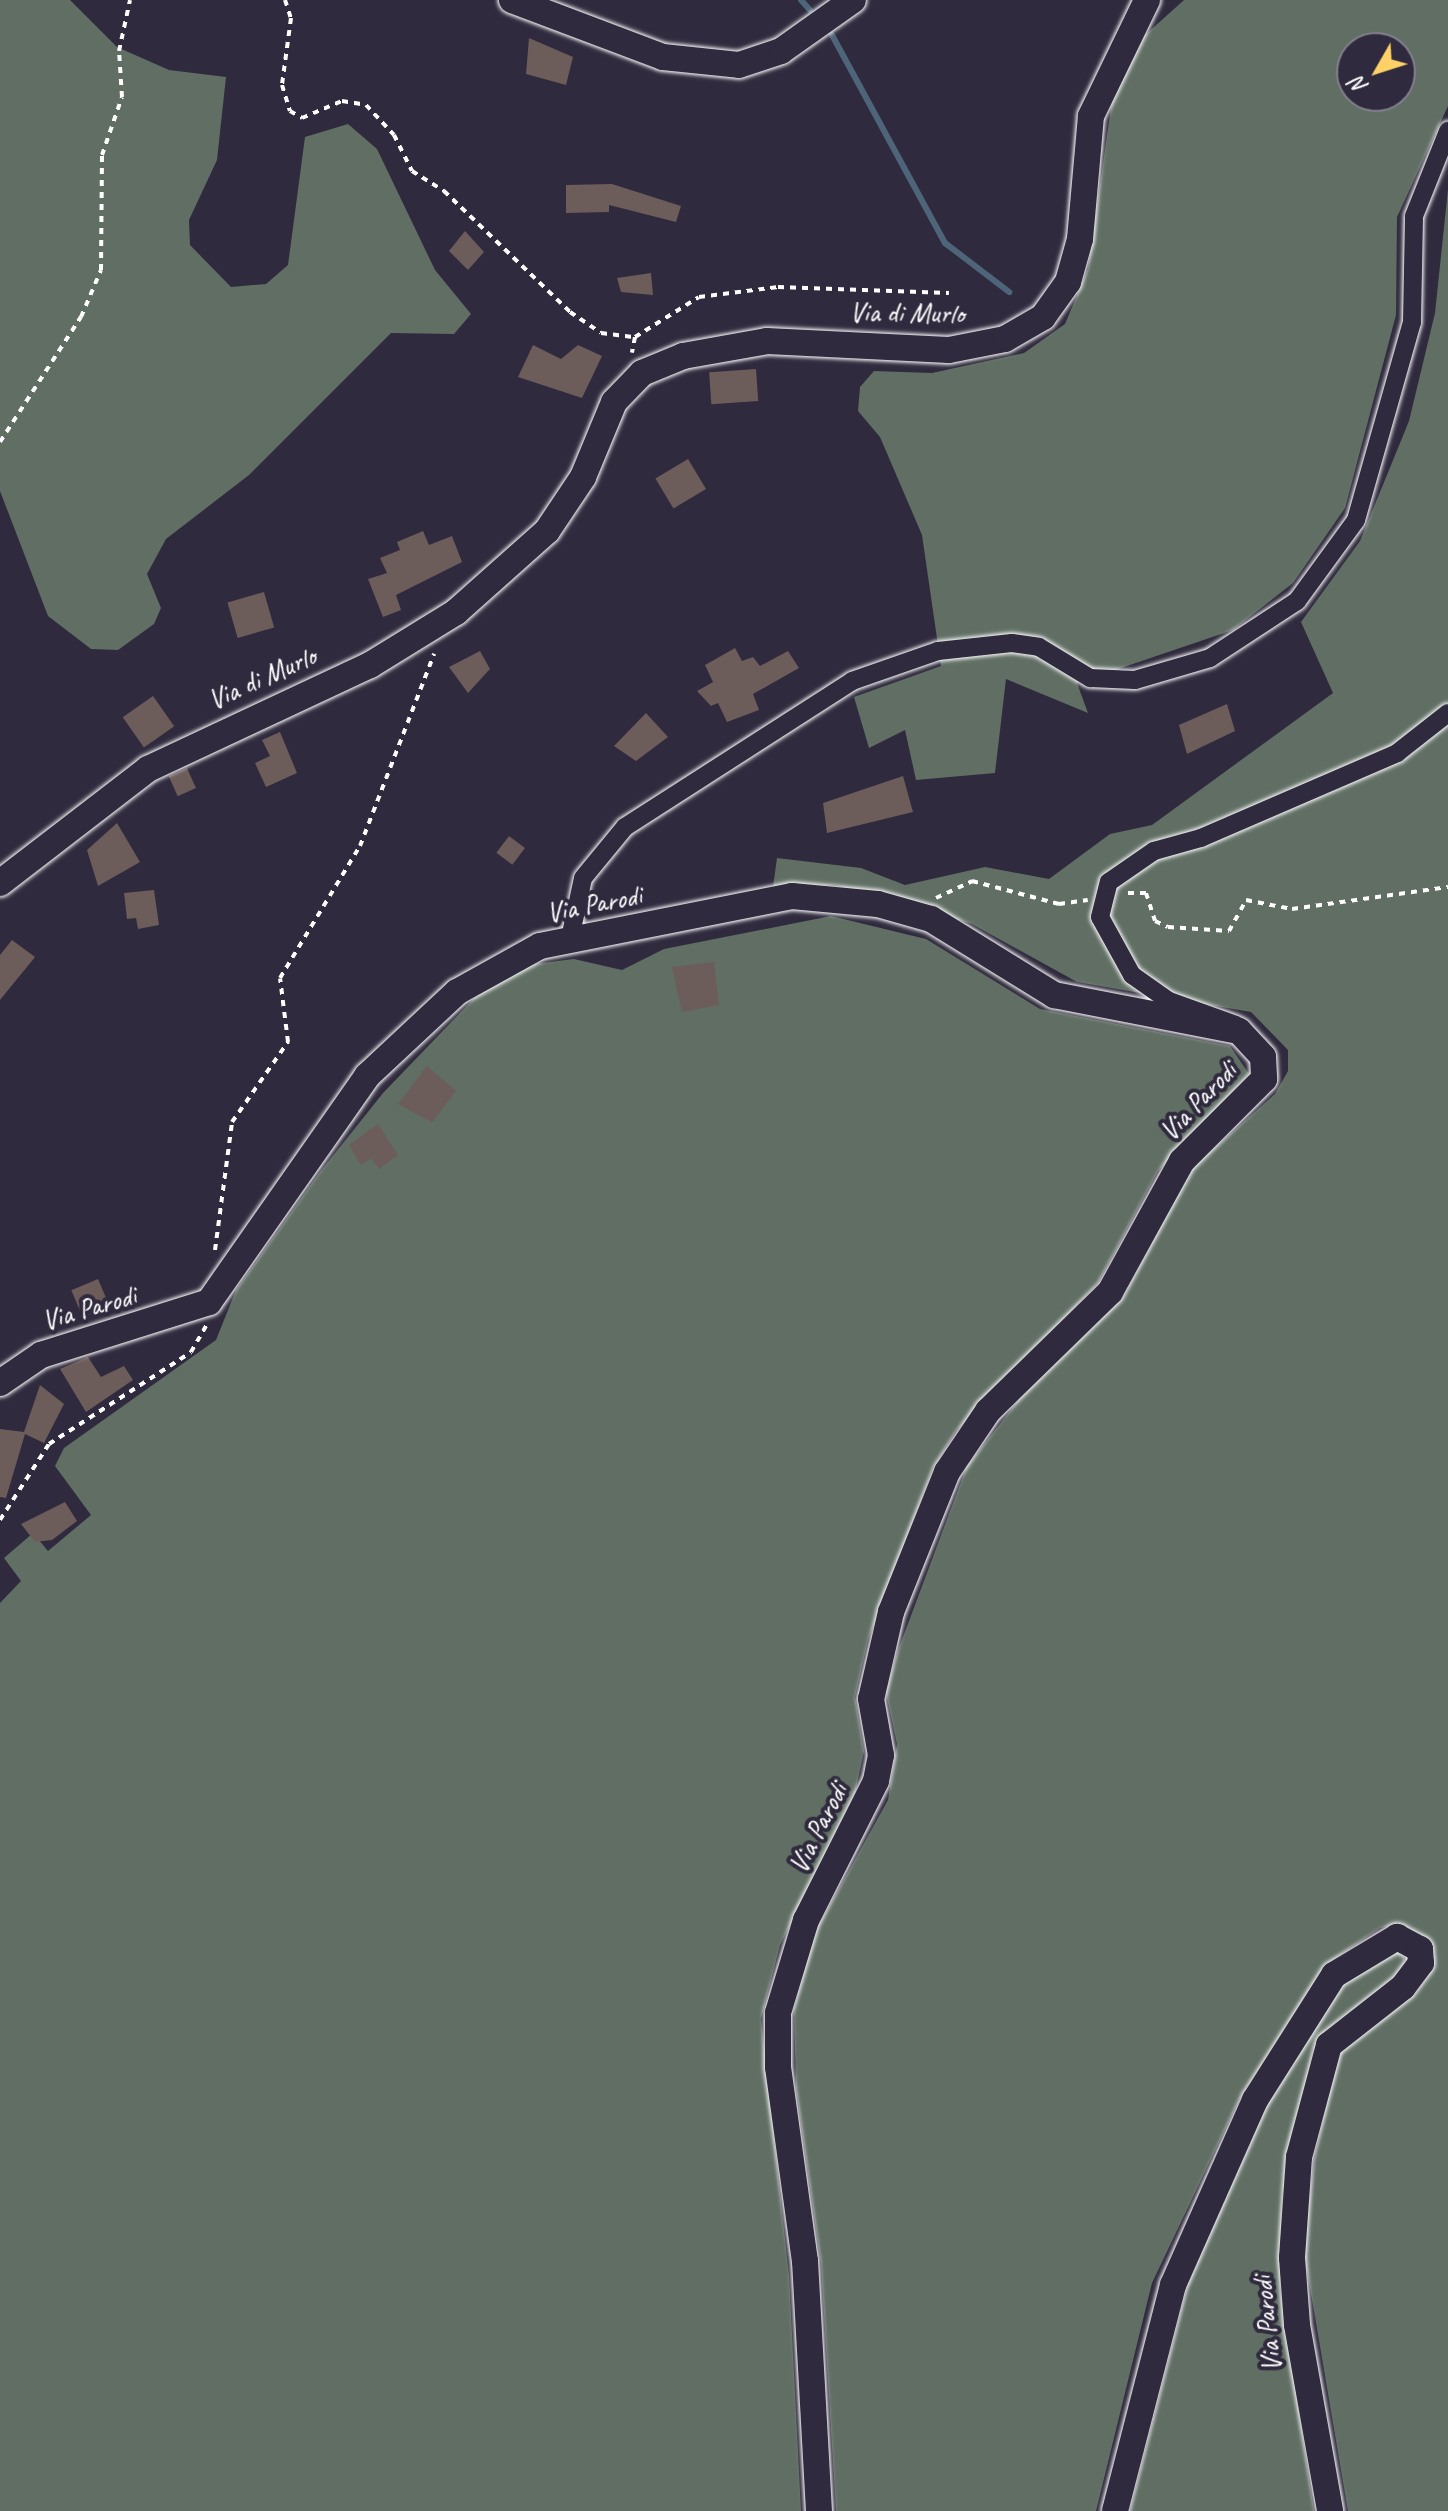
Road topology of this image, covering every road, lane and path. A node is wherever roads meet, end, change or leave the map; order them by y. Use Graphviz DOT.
graph roads {
  1 [pos="130,0"];
  2 [pos="285,0"];
  3 [pos="512,0"];
  4 [pos="853,0"];
  5 [pos="1147,0"];
  6 [pos="1448,131"];
  7 [pos="949,293"];
  8 [pos="635,337"];
  9 [pos="625,387"];
  10 [pos="0,442"];
  11 [pos="437,649"];
  12 [pos="1448,713"];
  13 [pos="0,883"];
  14 [pos="1448,887"];
  15 [pos="1101,897"];
  16 [pos="903,909"];
  17 [pos="569,943"];
  18 [pos="1239,1031"];
  19 [pos="214,1254"];
  20 [pos="201,1308"];
  21 [pos="0,1383"];
  22 [pos="0,1520"];
  23 [pos="819,2511"];
  24 [pos="1115,2511"];
  25 [pos="1330,2511"];
  1 -- 10 [label="path"];
  2 -- 8 [label="path"];
  3 -- 4 [label="street"];
  5 -- 9 [label="street, Via di Murlo"];
  6 -- 17 [label="street"];
  7 -- 8 [label="path"];
  8 -- 9 [label="path"];
  9 -- 13 [label="street, Via di Murlo"];
  11 -- 19 [label="path"];
  12 -- 15 [label="street"];
  14 -- 15 [label="path"];
  15 -- 16 [label="path"];
  15 -- 18 [label="street"];
  16 -- 17 [label="street, Via Parodi"];
  16 -- 18 [label="street, Via Parodi"];
  17 -- 20 [label="street, Via Parodi"];
  18 -- 23 [label="street, Via Parodi"];
  20 -- 21 [label="street, Via Parodi"];
  20 -- 22 [label="path"];
  24 -- 25 [label="street, Via Parodi"];
}
